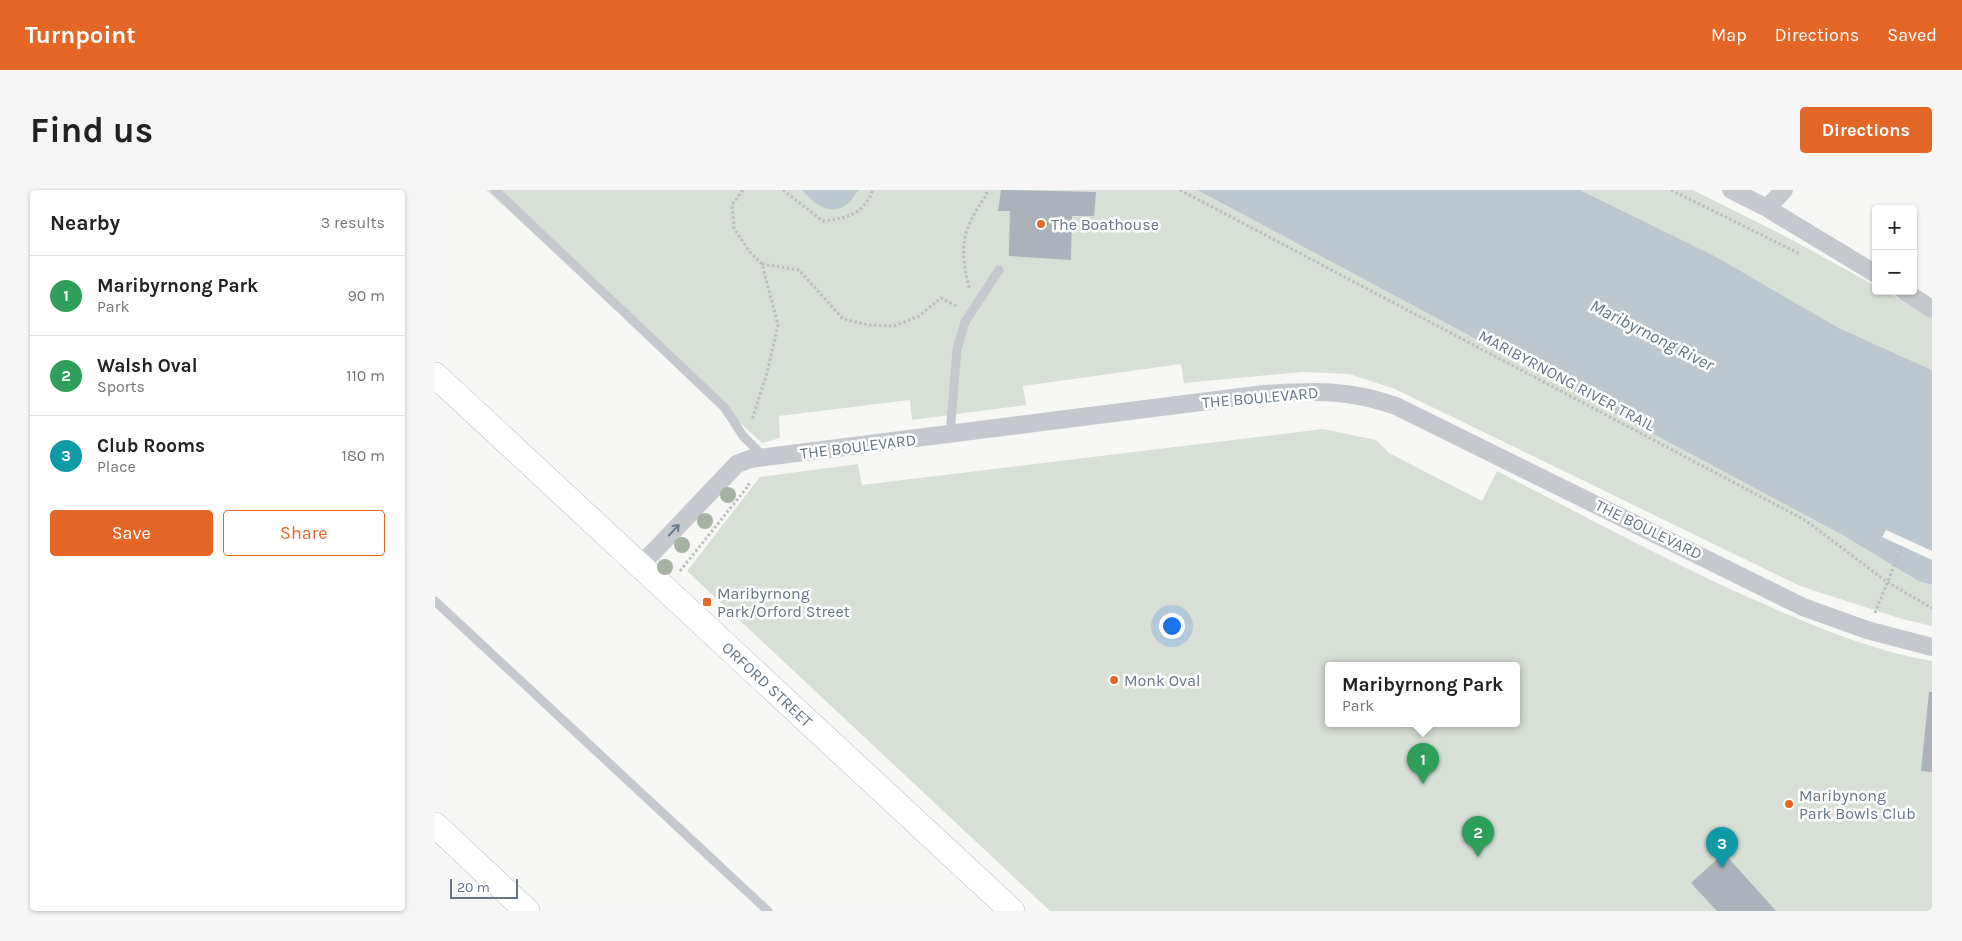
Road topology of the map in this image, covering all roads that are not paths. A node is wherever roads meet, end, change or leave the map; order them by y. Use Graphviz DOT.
graph roads {
  1 [pos="495,190"];
  2 [pos="1731,190"];
  3 [pos="1784,190"];
  4 [pos="1767,208"];
  5 [pos="999,270"];
  6 [pos="1872,272"];
  7 [pos="1911,295"];
  8 [pos="1932,308"];
  9 [pos="435,375"];
  10 [pos="950,435"];
  11 [pos="765,458"];
  12 [pos="641,565"];
  13 [pos="435,601"];
  14 [pos="1932,647"];
  15 [pos="435,825"];
  16 [pos="527,911"];
  17 [pos="768,911"];
  18 [pos="1012,911"];
  1 -- 11 [label="lane"];
  2 -- 4 [label="street"];
  3 -- 4 [label="street"];
  4 -- 6 [label="street"];
  5 -- 10 [label="lane"];
  7 -- 8 [label="street"];
  9 -- 12 [label="main road, ORFORD STREET"];
  10 -- 11 [label="street, THE BOULEVARD"];
  10 -- 14 [label="street, THE BOULEVARD"];
  12 -- 11 [label="street, THE BOULEVARD, one-way"];
  12 -- 18 [label="main road, ORFORD STREET"];
  13 -- 17 [label="lane"];
  15 -- 16 [label="main road"];
}
